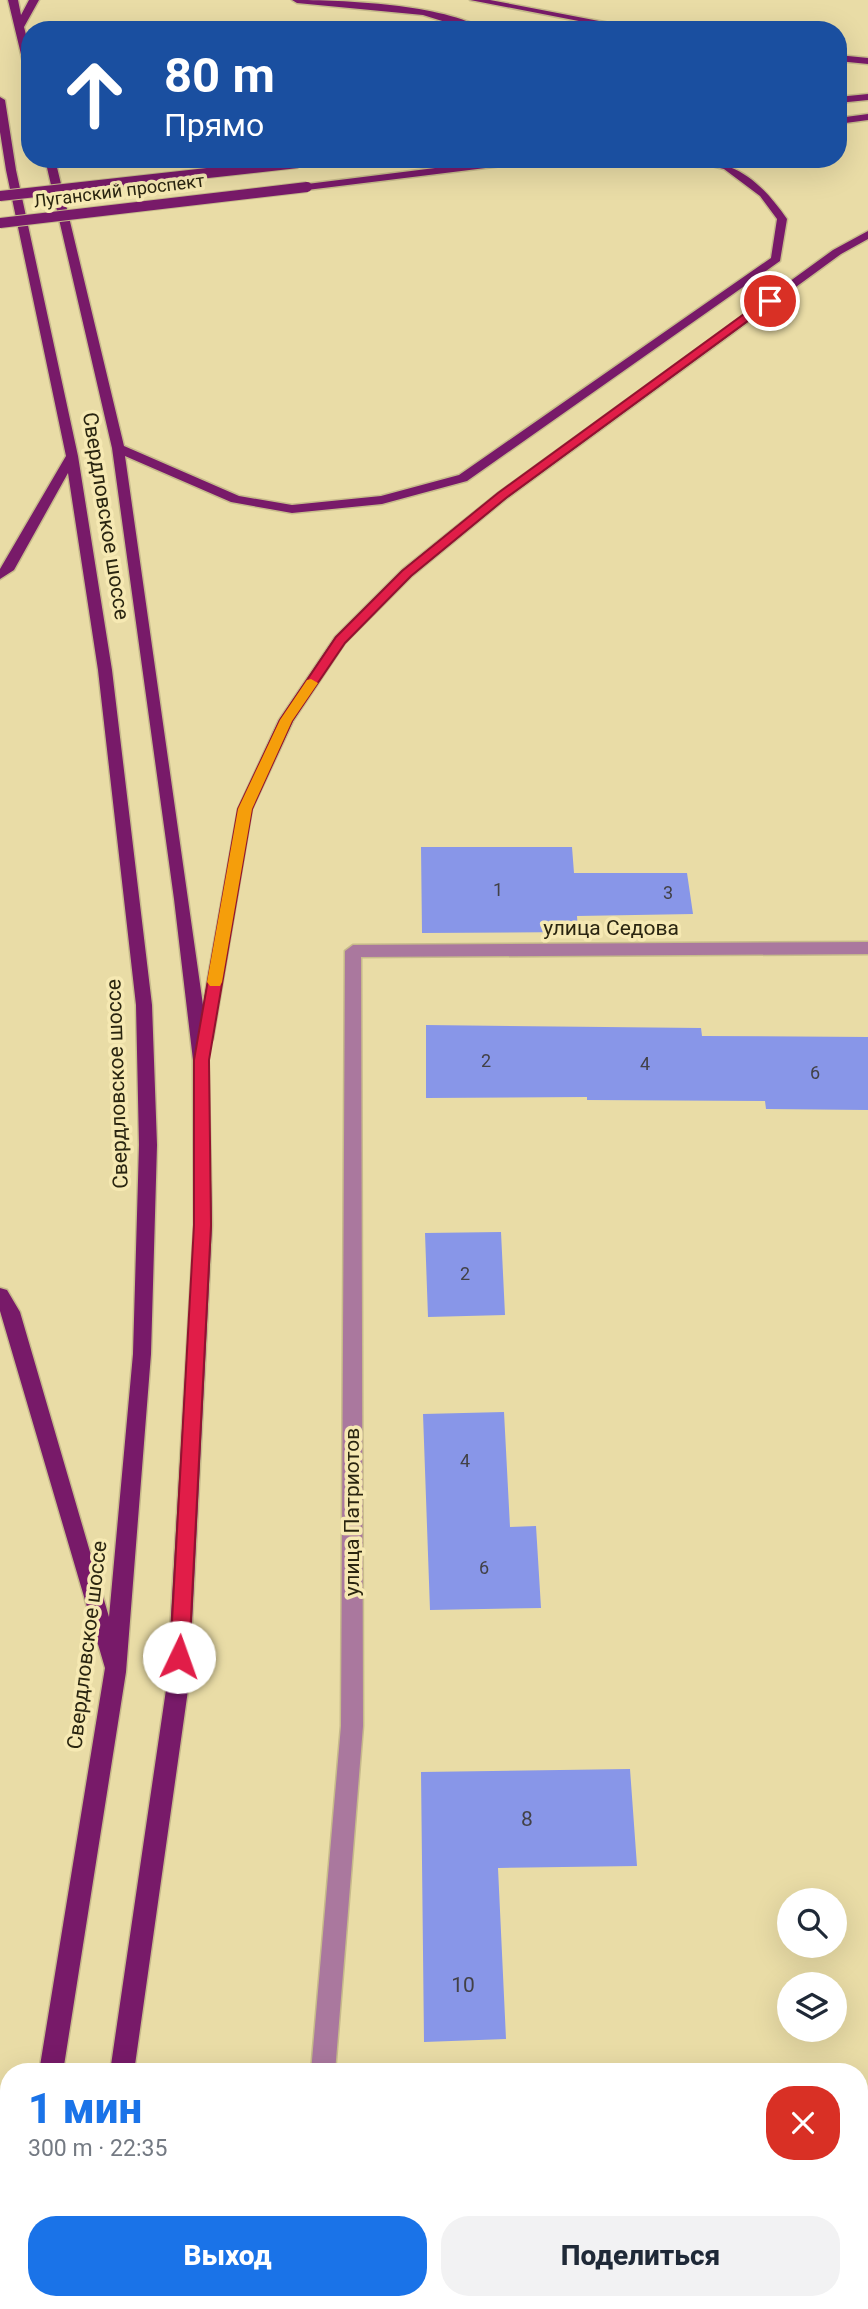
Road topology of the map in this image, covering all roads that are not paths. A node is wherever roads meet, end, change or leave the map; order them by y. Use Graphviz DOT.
graph roads {
  1 [pos="13,0"];
  2 [pos="34,0"];
  3 [pos="297,0"];
  4 [pos="475,0"];
  5 [pos="22,21"];
  6 [pos="453,21"];
  7 [pos="592,21"];
  8 [pos="21,23"];
  9 [pos="19,27"];
  10 [pos="21,35"];
  11 [pos="847,59"];
  12 [pos="868,61"];
  13 [pos="868,97"];
  14 [pos="847,99"];
  15 [pos="0,100"];
  16 [pos="868,117"];
  17 [pos="847,120"];
  18 [pos="52,168"];
  19 [pos="253,168"];
  20 [pos="461,168"];
  21 [pos="728,168"];
  22 [pos="0,196"];
  23 [pos="0,223"];
  24 [pos="868,233"];
  25 [pos="118,448"];
  26 [pos="72,456"];
  27 [pos="0,575"];
  28 [pos="868,948"];
  29 [pos="353,951"];
  30 [pos="201,1060"];
  31 [pos="0,1296"];
  32 [pos="115,1672"];
  33 [pos="52,2063"];
  34 [pos="123,2063"];
  35 [pos="324,2063"];
  1 -- 9 [label="main road"];
  2 -- 5 [label="main road"];
  3 -- 6 [label="main road"];
  4 -- 7 [label="main road"];
  8 -- 9 [label="main road"];
  9 -- 10 [label="main road"];
  11 -- 12 [label="main road"];
  13 -- 14 [label="main road"];
  15 -- 26 [label="main road, Свердловское шоссе"];
  16 -- 17 [label="main road"];
  18 -- 25 [label="main road, Свердловское шоссе"];
  19 -- 22 [label="main road, bridge"];
  20 -- 23 [label="main road, Луганский проспект, bridge"];
  21 -- 25 [label="main road"];
  24 -- 30 [label="main road"];
  25 -- 30 [label="main road, Свердловское шоссе"];
  26 -- 27 [label="main road"];
  26 -- 32 [label="main road, Свердловское шоссе"];
  28 -- 29 [label="street, улица Седова"];
  29 -- 35 [label="street, улица Патриотов"];
  30 -- 34 [label="main road, Свердловское шоссе"];
  31 -- 32 [label="main road"];
  32 -- 33 [label="main road, Свердловское шоссе"];
}
